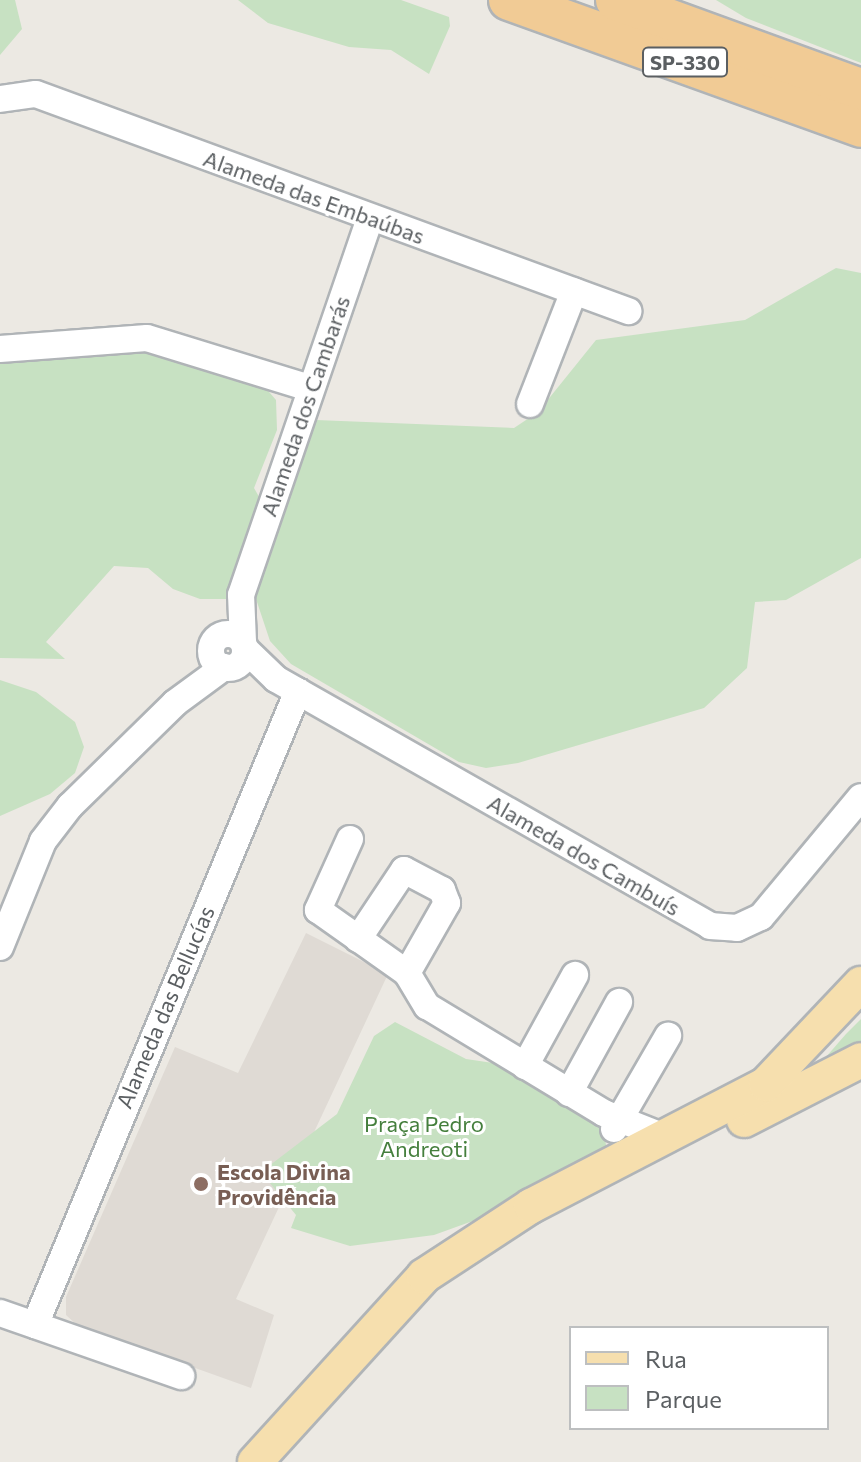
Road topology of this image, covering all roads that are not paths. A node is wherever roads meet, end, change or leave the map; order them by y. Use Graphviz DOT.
graph roads {
  1 [pos="509,0"];
  2 [pos="616,0"];
  3 [pos="861,89"];
  4 [pos="0,99"];
  5 [pos="795,101"];
  6 [pos="861,127"];
  7 [pos="861,136"];
  8 [pos="370,218"];
  9 [pos="574,291"];
  10 [pos="628,311"];
  11 [pos="0,349"];
  12 [pos="310,388"];
  13 [pos="530,404"];
  14 [pos="229,651"];
  15 [pos="287,685"];
  16 [pos="861,797"];
  17 [pos="350,839"];
  18 [pos="358,939"];
  19 [pos="0,947"];
  20 [pos="407,973"];
  21 [pos="575,975"];
  22 [pos="861,984"];
  23 [pos="619,1002"];
  24 [pos="668,1036"];
  25 [pos="861,1048"];
  26 [pos="861,1060"];
  27 [pos="525,1066"];
  28 [pos="569,1093"];
  29 [pos="786,1099"];
  30 [pos="613,1120"];
  31 [pos="667,1138"];
  32 [pos="620,1162"];
  33 [pos="0,1313"];
  34 [pos="35,1325"];
  35 [pos="181,1376"];
  36 [pos="255,1462"];
  37 [pos="285,1462"];
  1 -- 5 [label="highway, SP-330"];
  2 -- 3 [label="highway, SP-330"];
  4 -- 8 [label="street, Alameda das Embaúbas"];
  5 -- 6 [label="highway, SP-330"];
  5 -- 7 [label="highway"];
  8 -- 9 [label="street, Alameda das Embaúbas"];
  8 -- 12 [label="street, Alameda dos Cambarás"];
  9 -- 10 [label="street, Alameda das Embaúbas"];
  9 -- 13 [label="street"];
  11 -- 12 [label="street"];
  12 -- 14 [label="street, Alameda dos Cambarás"];
  14 -- 15 [label="street, Alameda dos Cambuís"];
  14 -- 19 [label="street, Alameda dos Cambarás"];
  15 -- 16 [label="street, Alameda dos Cambuís"];
  15 -- 34 [label="street, Alameda das Bellucías"];
  17 -- 18 [label="street"];
  18 -- 20 [label="street"];
  18 -- 20 [label="street"];
  20 -- 27 [label="street"];
  21 -- 27 [label="street"];
  22 -- 31 [label="main road"];
  23 -- 28 [label="street"];
  24 -- 30 [label="street"];
  25 -- 29 [label="main road"];
  26 -- 29 [label="main road"];
  27 -- 28 [label="street"];
  28 -- 30 [label="street"];
  29 -- 37 [label="main road"];
  30 -- 31 [label="street"];
  30 -- 32 [label="street"];
  31 -- 32 [label="main road"];
  32 -- 36 [label="main road"];
  33 -- 34 [label="street"];
  34 -- 35 [label="street"];
}
